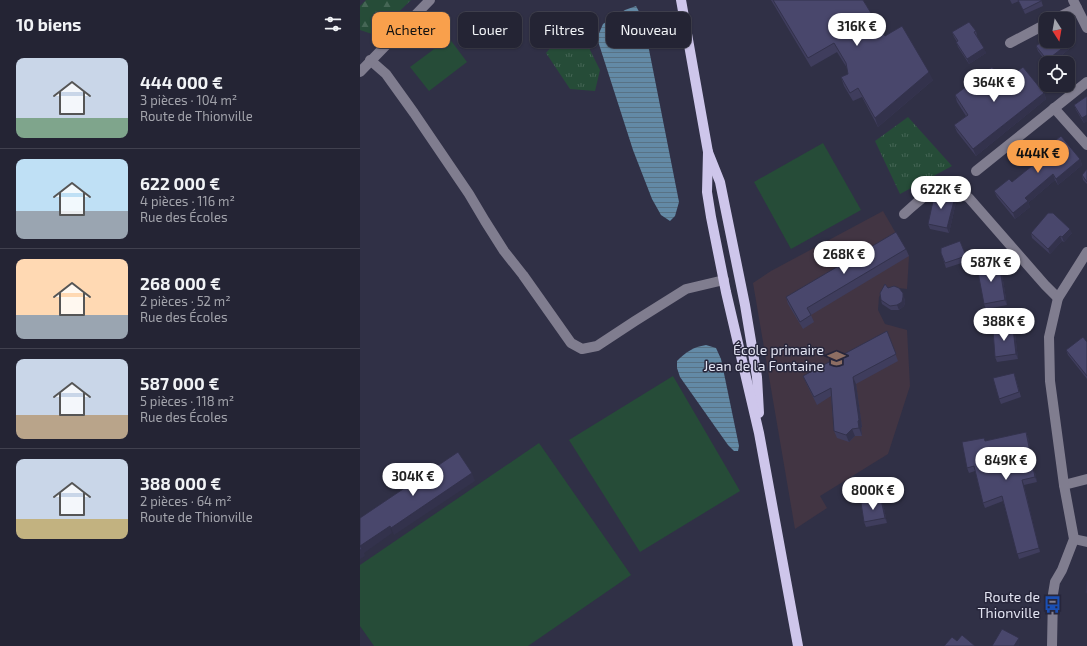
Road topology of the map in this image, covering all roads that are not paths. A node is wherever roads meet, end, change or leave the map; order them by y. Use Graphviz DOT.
graph roads {
  1 [pos="430,0"];
  2 [pos="680,0"];
  3 [pos="1075,4"];
  4 [pos="1064,12"];
  5 [pos="1039,28"];
  6 [pos="1087,28"];
  7 [pos="1010,43"];
  8 [pos="370,60"];
  9 [pos="360,72"];
  10 [pos="1087,82"];
  11 [pos="1054,108"];
  12 [pos="1087,144"];
  13 [pos="708,152"];
  14 [pos="976,171"];
  15 [pos="904,214"];
  16 [pos="1087,252"];
  17 [pos="724,280"];
  18 [pos="726,292"];
  19 [pos="1058,298"];
  20 [pos="745,306"];
  21 [pos="759,433"];
  22 [pos="1087,479"];
  23 [pos="1064,485"];
  24 [pos="1074,539"];
  25 [pos="1087,542"];
  26 [pos="798,646"];
  27 [pos="1052,646"];
  1 -- 8 [label="street"];
  2 -- 13 [label="main road"];
  3 -- 4 [label="street"];
  3 -- 6 [label="street"];
  5 -- 7 [label="street"];
  8 -- 9 [label="street"];
  8 -- 17 [label="street"];
  10 -- 11 [label="street"];
  11 -- 12 [label="street"];
  11 -- 14 [label="street"];
  13 -- 17 [label="main road"];
  13 -- 20 [label="main road"];
  15 -- 19 [label="street"];
  16 -- 19 [label="street"];
  17 -- 18 [label="main road"];
  18 -- 20 [label="main road"];
  18 -- 21 [label="main road"];
  19 -- 23 [label="street"];
  20 -- 21 [label="main road"];
  21 -- 26 [label="main road"];
  22 -- 23 [label="street"];
  23 -- 24 [label="street"];
  24 -- 25 [label="street"];
  24 -- 27 [label="street"];
}
